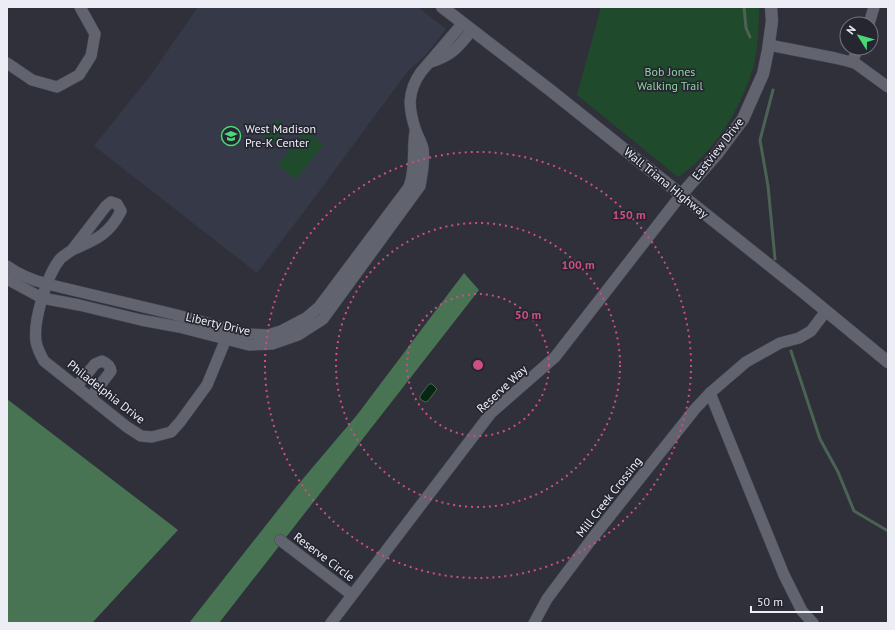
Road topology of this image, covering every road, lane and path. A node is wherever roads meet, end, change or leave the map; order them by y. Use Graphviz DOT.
graph roads {
  1 [pos="80,7"];
  2 [pos="442,7"];
  3 [pos="771,7"];
  4 [pos="468,27"];
  5 [pos="769,45"];
  6 [pos="855,56"];
  7 [pos="852,62"];
  8 [pos="7,63"];
  9 [pos="888,87"];
  10 [pos="416,130"];
  11 [pos="680,195"];
  12 [pos="72,250"];
  13 [pos="7,266"];
  14 [pos="7,279"];
  15 [pos="47,284"];
  16 [pos="42,298"];
  17 [pos="826,311"];
  18 [pos="230,329"];
  19 [pos="226,340"];
  20 [pos="888,362"];
  21 [pos="77,386"];
  22 [pos="710,393"];
  23 [pos="91,397"];
  24 [pos="280,540"];
  25 [pos="352,595"];
  26 [pos="331,623"];
  27 [pos="534,623"];
  28 [pos="813,623"];
  1 -- 8 [label="street"];
  2 -- 4 [label="main road, Wall Triana Highway"];
  3 -- 5 [label="main road, Eastview Drive"];
  4 -- 10 [label="street, Liberty Drive"];
  4 -- 11 [label="main road, Wall Triana Highway"];
  5 -- 7 [label="street"];
  5 -- 11 [label="main road, Eastview Drive"];
  6 -- 7 [label="street"];
  7 -- 9 [label="street"];
  10 -- 18 [label="street, Liberty Drive"];
  10 -- 19 [label="street, Liberty Drive"];
  11 -- 17 [label="main road, Wall Triana Highway"];
  11 -- 25 [label="street, Reserve Way"];
  12 -- 12 [label="street"];
  12 -- 15 [label="street, Philadelphia Drive"];
  13 -- 15 [label="street, Liberty Drive"];
  14 -- 16 [label="street, Liberty Drive"];
  15 -- 16 [label="street, Philadelphia Drive"];
  15 -- 18 [label="street, Liberty Drive"];
  16 -- 19 [label="street, Liberty Drive"];
  16 -- 21 [label="street, Philadelphia Drive"];
  17 -- 20 [label="main road, Wall Triana Highway"];
  17 -- 22 [label="street, Mill Creek Crossing"];
  18 -- 19 [label="street, Philadelphia Drive"];
  19 -- 23 [label="street, Philadelphia Drive"];
  21 -- 23 [label="street, Philadelphia Drive"];
  21 -- 23 [label="street"];
  22 -- 27 [label="street, Mill Creek Crossing"];
  22 -- 28 [label="street"];
  24 -- 25 [label="street, Reserve Circle"];
  25 -- 26 [label="street, Reserve Way"];
}
